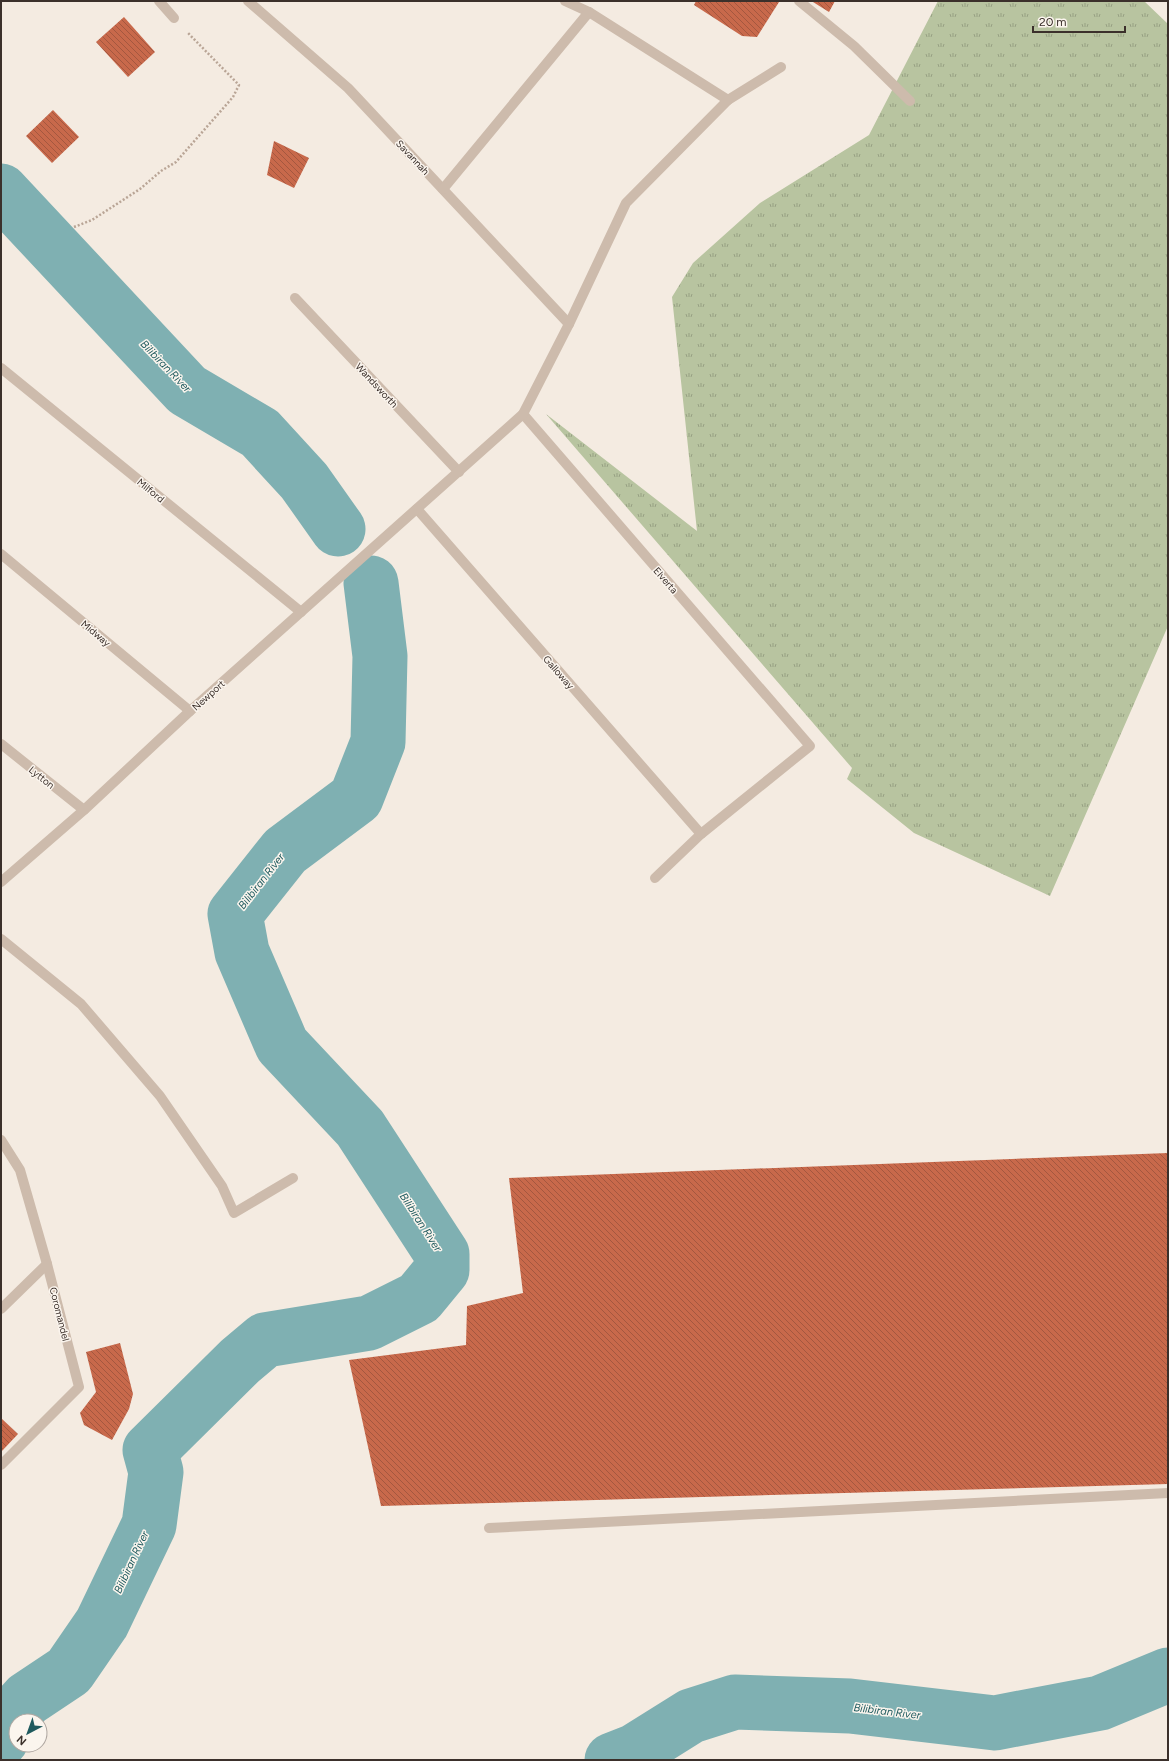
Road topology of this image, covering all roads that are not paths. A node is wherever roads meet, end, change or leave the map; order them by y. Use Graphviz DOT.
graph roads {
  1 [pos="159,1"];
  2 [pos="248,1"];
  3 [pos="565,1"];
  4 [pos="799,1"];
  5 [pos="589,12"];
  6 [pos="174,18"];
  7 [pos="781,67"];
  8 [pos="728,100"];
  9 [pos="910,101"];
  10 [pos="443,189"];
  11 [pos="295,298"];
  12 [pos="569,324"];
  13 [pos="1,368"];
  14 [pos="523,414"];
  15 [pos="459,472"];
  16 [pos="417,509"];
  17 [pos="1,554"];
  18 [pos="301,612"];
  19 [pos="190,711"];
  20 [pos="1,744"];
  21 [pos="84,810"];
  22 [pos="701,834"];
  23 [pos="655,878"];
  24 [pos="1,882"];
  25 [pos="1,938"];
  26 [pos="1,1140"];
  27 [pos="293,1178"];
  28 [pos="47,1264"];
  29 [pos="1,1309"];
  30 [pos="1,1465"];
  31 [pos="1168,1493"];
  32 [pos="489,1528"];
  1 -- 6 [label="street"];
  2 -- 10 [label="street, Savannah"];
  3 -- 5 [label="street"];
  4 -- 9 [label="street"];
  5 -- 8 [label="street"];
  5 -- 10 [label="street"];
  7 -- 8 [label="street"];
  8 -- 12 [label="street"];
  10 -- 12 [label="street, Savannah"];
  11 -- 15 [label="street, Wandsworth"];
  12 -- 14 [label="street"];
  13 -- 18 [label="street, Milford"];
  14 -- 15 [label="street, Newport"];
  14 -- 22 [label="street, Elverta"];
  15 -- 16 [label="street, Newport"];
  16 -- 18 [label="street, Newport"];
  16 -- 22 [label="street, Galloway"];
  17 -- 19 [label="street, Midway"];
  18 -- 19 [label="street, Newport"];
  19 -- 21 [label="street, Newport"];
  20 -- 21 [label="street, Lytton"];
  21 -- 24 [label="street, Newport"];
  22 -- 23 [label="street"];
  25 -- 27 [label="street"];
  26 -- 28 [label="street, Coromandel"];
  28 -- 29 [label="street"];
  28 -- 30 [label="street, Coromandel"];
  31 -- 32 [label="street"];
}
